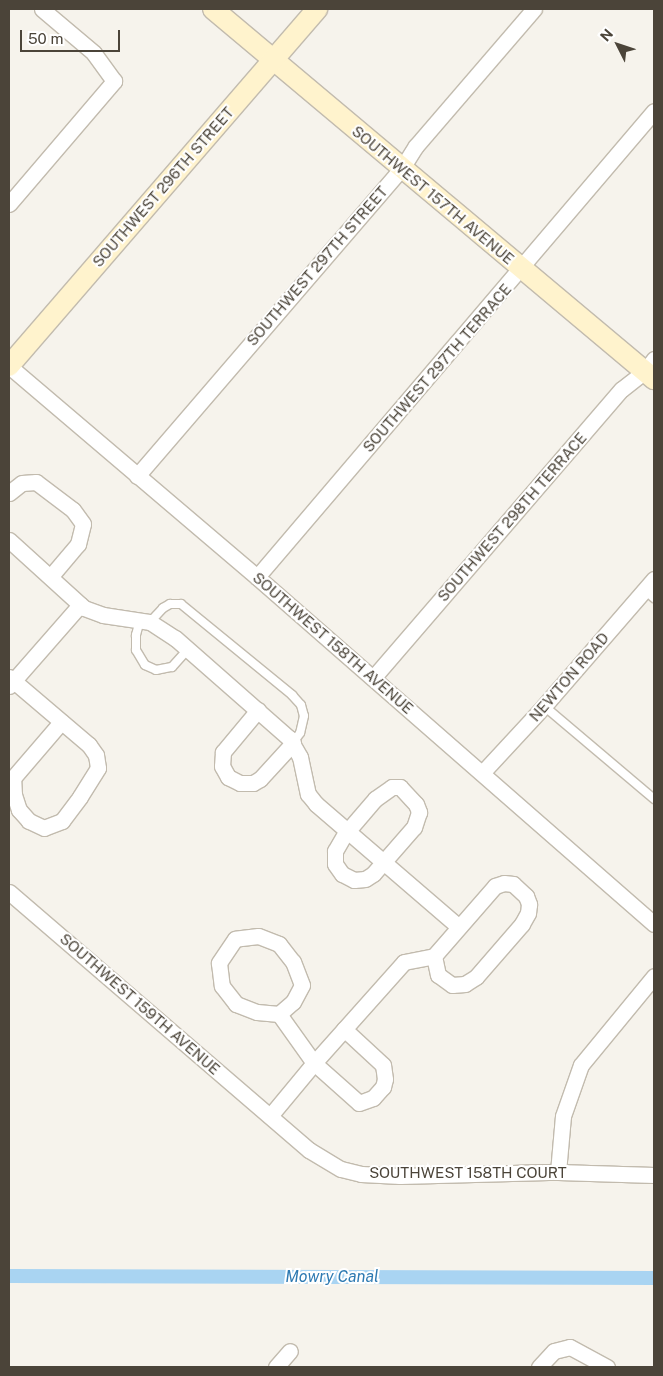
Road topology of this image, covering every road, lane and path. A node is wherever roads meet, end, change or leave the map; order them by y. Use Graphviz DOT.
graph roads {
  1 [pos="42,9"];
  2 [pos="213,9"];
  3 [pos="317,9"];
  4 [pos="534,9"];
  5 [pos="273,61"];
  6 [pos="654,111"];
  7 [pos="402,168"];
  8 [pos="9,204"];
  9 [pos="522,269"];
  10 [pos="9,366"];
  11 [pos="651,370"];
  12 [pos="137,476"];
  13 [pos="9,493"];
  14 [pos="9,540"];
  15 [pos="50,577"];
  16 [pos="257,577"];
  17 [pos="651,589"];
  18 [pos="80,605"];
  19 [pos="145,621"];
  20 [pos="188,649"];
  21 [pos="373,678"];
  22 [pos="10,681"];
  23 [pos="544,706"];
  24 [pos="258,710"];
  25 [pos="61,722"];
  26 [pos="293,743"];
  27 [pos="482,774"];
  28 [pos="654,798"];
  29 [pos="348,830"];
  30 [pos="384,863"];
  31 [pos="9,892"];
  32 [pos="654,924"];
  33 [pos="458,926"];
  34 [pos="434,956"];
  35 [pos="654,976"];
  36 [pos="279,1014"];
  37 [pos="344,1029"];
  38 [pos="314,1063"];
  39 [pos="270,1116"];
  40 [pos="558,1172"];
  41 [pos="654,1175"];
  42 [pos="290,1351"];
  43 [pos="276,1367"];
  44 [pos="539,1367"];
  45 [pos="607,1367"];
  1 -- 8 [label="street"];
  2 -- 5 [label="street, SOUTHWEST 157TH AVENUE"];
  3 -- 5 [label="street, SOUTHWEST 296TH STREET"];
  4 -- 7 [label="street, SOUTHWEST 297TH STREET"];
  5 -- 7 [label="street, SOUTHWEST 157TH AVENUE"];
  5 -- 10 [label="street, SOUTHWEST 296TH STREET"];
  6 -- 9 [label="street, SOUTHWEST 297TH TERRACE"];
  7 -- 9 [label="street, SOUTHWEST 157TH AVENUE"];
  7 -- 12 [label="street, SOUTHWEST 297TH STREET"];
  9 -- 11 [label="street, SOUTHWEST 157TH AVENUE"];
  9 -- 16 [label="street, SOUTHWEST 297TH TERRACE"];
  10 -- 12 [label="street, SOUTHWEST 158TH AVENUE"];
  11 -- 21 [label="street, SOUTHWEST 298TH TERRACE"];
  12 -- 16 [label="street, SOUTHWEST 158TH AVENUE"];
  13 -- 15 [label="street"];
  14 -- 15 [label="street"];
  15 -- 18 [label="street"];
  16 -- 21 [label="street, SOUTHWEST 158TH AVENUE"];
  17 -- 23 [label="street, NEWTON ROAD"];
  18 -- 19 [label="street"];
  18 -- 22 [label="street"];
  19 -- 20 [label="street"];
  19 -- 20 [label="lane"];
  19 -- 26 [label="lane"];
  20 -- 24 [label="street"];
  21 -- 27 [label="street, SOUTHWEST 158TH AVENUE"];
  22 -- 25 [label="street"];
  23 -- 27 [label="street, NEWTON ROAD"];
  23 -- 28 [label="lane"];
  24 -- 26 [label="street"];
  24 -- 26 [label="street"];
  25 -- 25 [label="street"];
  26 -- 29 [label="street"];
  27 -- 32 [label="street, SOUTHWEST 158TH AVENUE"];
  29 -- 30 [label="street"];
  29 -- 30 [label="street"];
  29 -- 30 [label="street"];
  30 -- 33 [label="street"];
  31 -- 39 [label="street, SOUTHWEST 159TH AVENUE"];
  33 -- 34 [label="street"];
  33 -- 34 [label="street"];
  34 -- 37 [label="street"];
  35 -- 40 [label="street"];
  36 -- 36 [label="street"];
  36 -- 38 [label="street"];
  37 -- 38 [label="street"];
  37 -- 38 [label="street"];
  38 -- 39 [label="street"];
  39 -- 40 [label="street, SOUTHWEST 158TH COURT"];
  40 -- 41 [label="street, SOUTHWEST 158TH COURT"];
  42 -- 43 [label="street"];
  44 -- 45 [label="street"];
}
